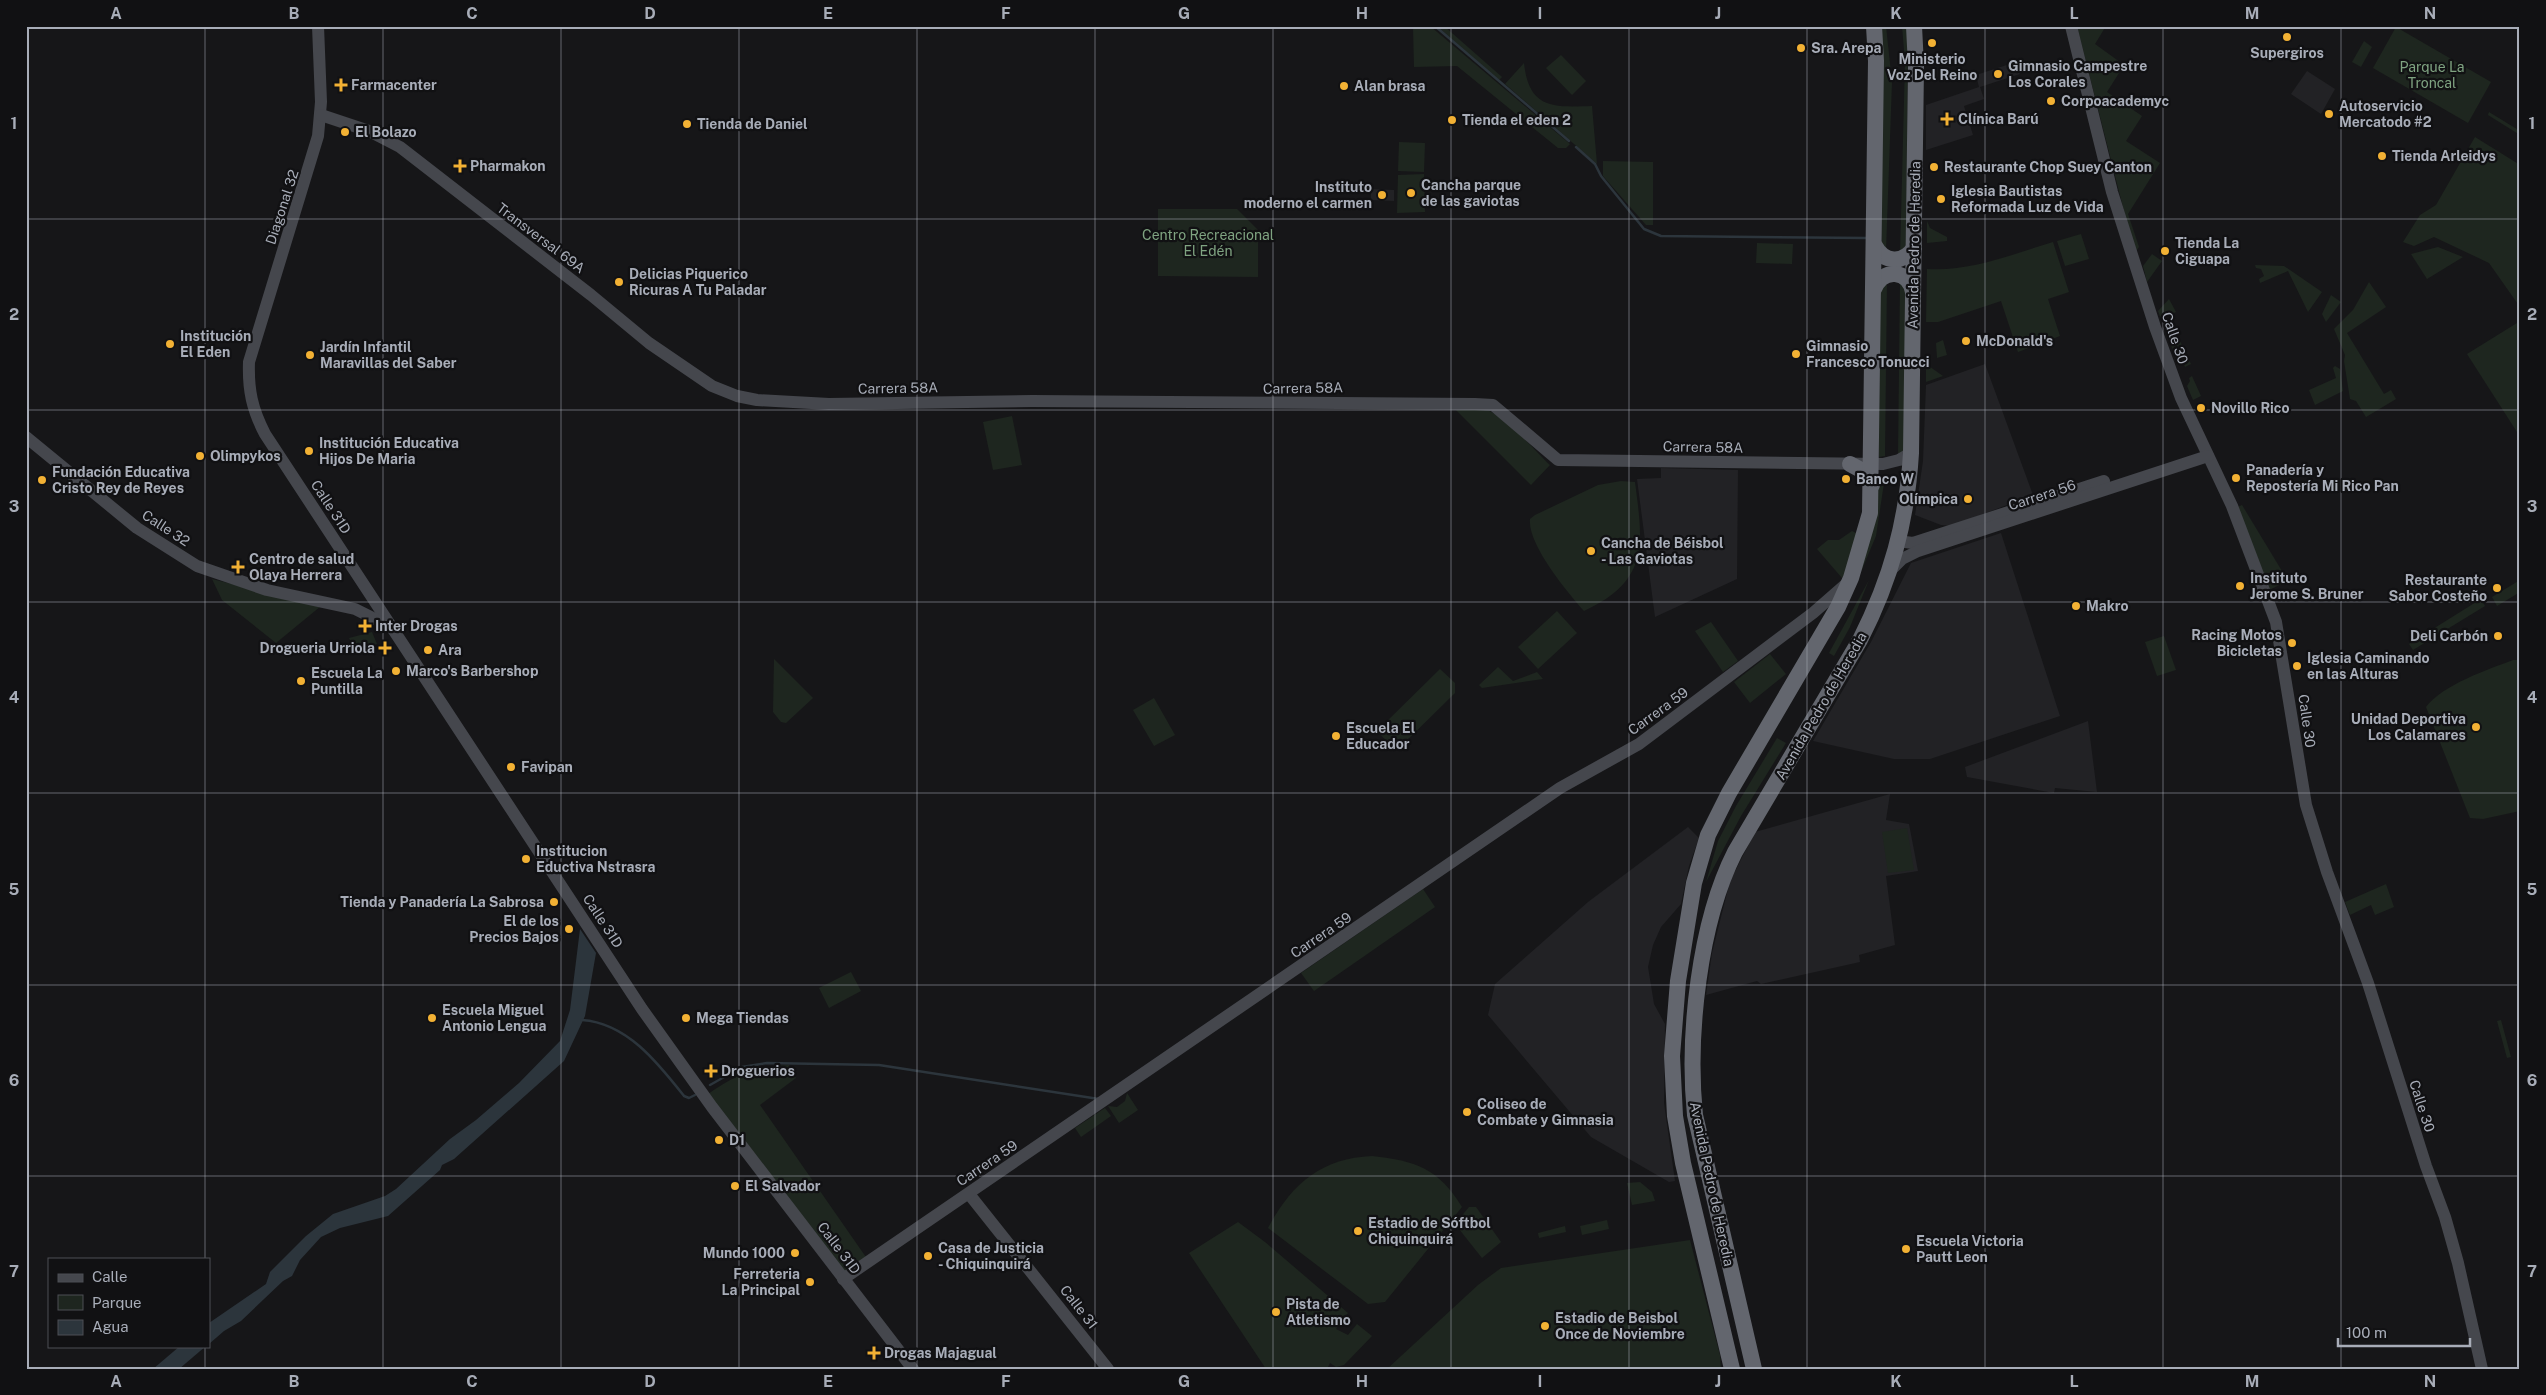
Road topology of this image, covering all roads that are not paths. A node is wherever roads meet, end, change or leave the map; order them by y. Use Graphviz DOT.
graph roads {
  1 [pos="318,26"];
  2 [pos="1874,26"];
  3 [pos="1914,26"];
  4 [pos="2071,26"];
  5 [pos="321,116"];
  6 [pos="1875,246"];
  7 [pos="1914,248"];
  8 [pos="1874,289"];
  9 [pos="1913,292"];
  10 [pos="249,394"];
  11 [pos="737,396"];
  12 [pos="26,437"];
  13 [pos="1873,442"];
  14 [pos="2206,452"];
  15 [pos="1911,453"];
  16 [pos="1850,464"];
  17 [pos="1872,464"];
  18 [pos="1872,485"];
  19 [pos="1899,537"];
  20 [pos="1891,570"];
  21 [pos="1852,578"];
  22 [pos="1813,613"];
  23 [pos="1831,620"];
  24 [pos="393,629"];
  25 [pos="969,1194"];
  26 [pos="843,1279"];
  27 [pos="913,1369"];
  28 [pos="1108,1369"];
  29 [pos="1732,1369"];
  30 [pos="1754,1369"];
  31 [pos="2482,1369"];
  1 -- 5 [label="street, Diagonal 32"];
  2 -- 6 [label="highway, Avenida Pedro de Heredia"];
  3 -- 7 [label="highway, Avenida Pedro de Heredia"];
  4 -- 14 [label="street, Calle 30"];
  5 -- 10 [label="street, Diagonal 32"];
  5 -- 11 [label="street, Transversal 69A"];
  6 -- 7 [label="highway"];
  6 -- 8 [label="highway, Avenida Pedro de Heredia"];
  7 -- 9 [label="highway, Avenida Pedro de Heredia"];
  8 -- 9 [label="highway"];
  8 -- 13 [label="highway, Avenida Pedro de Heredia"];
  9 -- 15 [label="highway, Avenida Pedro de Heredia"];
  10 -- 24 [label="street, Calle 31D"];
  11 -- 16 [label="street, Carrera 58A"];
  12 -- 24 [label="street, Calle 32"];
  13 -- 16 [label="street"];
  13 -- 17 [label="highway, Avenida Pedro de Heredia"];
  14 -- 19 [label="street, Carrera 56"];
  14 -- 20 [label="street, Carrera 56"];
  14 -- 31 [label="street, Calle 30"];
  15 -- 17 [label="street, Carrera 58A"];
  15 -- 19 [label="highway, Avenida Pedro de Heredia"];
  16 -- 17 [label="street, Carrera 58A"];
  16 -- 18 [label="highway"];
  17 -- 18 [label="highway, Avenida Pedro de Heredia"];
  18 -- 21 [label="highway, Avenida Pedro de Heredia"];
  19 -- 20 [label="highway, Avenida Pedro de Heredia"];
  20 -- 30 [label="highway, Avenida Pedro de Heredia"];
  21 -- 22 [label="street, Carrera 59"];
  21 -- 23 [label="highway, Avenida Pedro de Heredia"];
  22 -- 23 [label="street"];
  22 -- 25 [label="street, Carrera 59"];
  23 -- 29 [label="highway, Avenida Pedro de Heredia"];
  24 -- 26 [label="street, Calle 31D"];
  25 -- 26 [label="street, Carrera 59"];
  25 -- 28 [label="street, Calle 31"];
  26 -- 27 [label="street, Calle 31D"];
}
